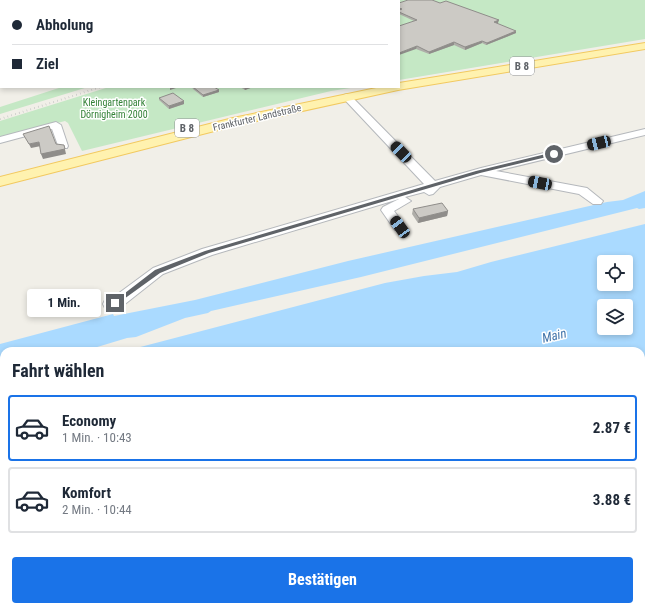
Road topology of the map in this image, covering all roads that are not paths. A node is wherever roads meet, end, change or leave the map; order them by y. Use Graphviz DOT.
graph roads {
  1 [pos="645,42"];
  2 [pos="645,46"];
  3 [pos="400,83"];
  4 [pos="400,87"];
  5 [pos="371,88"];
  6 [pos="394,88"];
  7 [pos="347,97"];
  8 [pos="645,132"];
  9 [pos="0,140"];
  10 [pos="63,146"];
  11 [pos="481,172"];
  12 [pos="0,176"];
  13 [pos="0,182"];
  14 [pos="434,187"];
  15 [pos="597,201"];
  16 [pos="400,227"];
  17 [pos="110,304"];
  1 -- 3 [label="main road, B 8"];
  2 -- 4 [label="main road, Frankfurter Landstraße / B 8"];
  5 -- 12 [label="main road, Frankfurter Landstraße / B 8"];
  6 -- 7 [label="main road, Frankfurter Landstraße / B 8"];
  7 -- 13 [label="main road, Frankfurter Landstraße / B 8"];
  7 -- 14 [label="street"];
  8 -- 11 [label="street"];
  9 -- 10 [label="street"];
  11 -- 14 [label="street"];
  11 -- 15 [label="street"];
  14 -- 16 [label="street"];
  14 -- 17 [label="street"];
}
